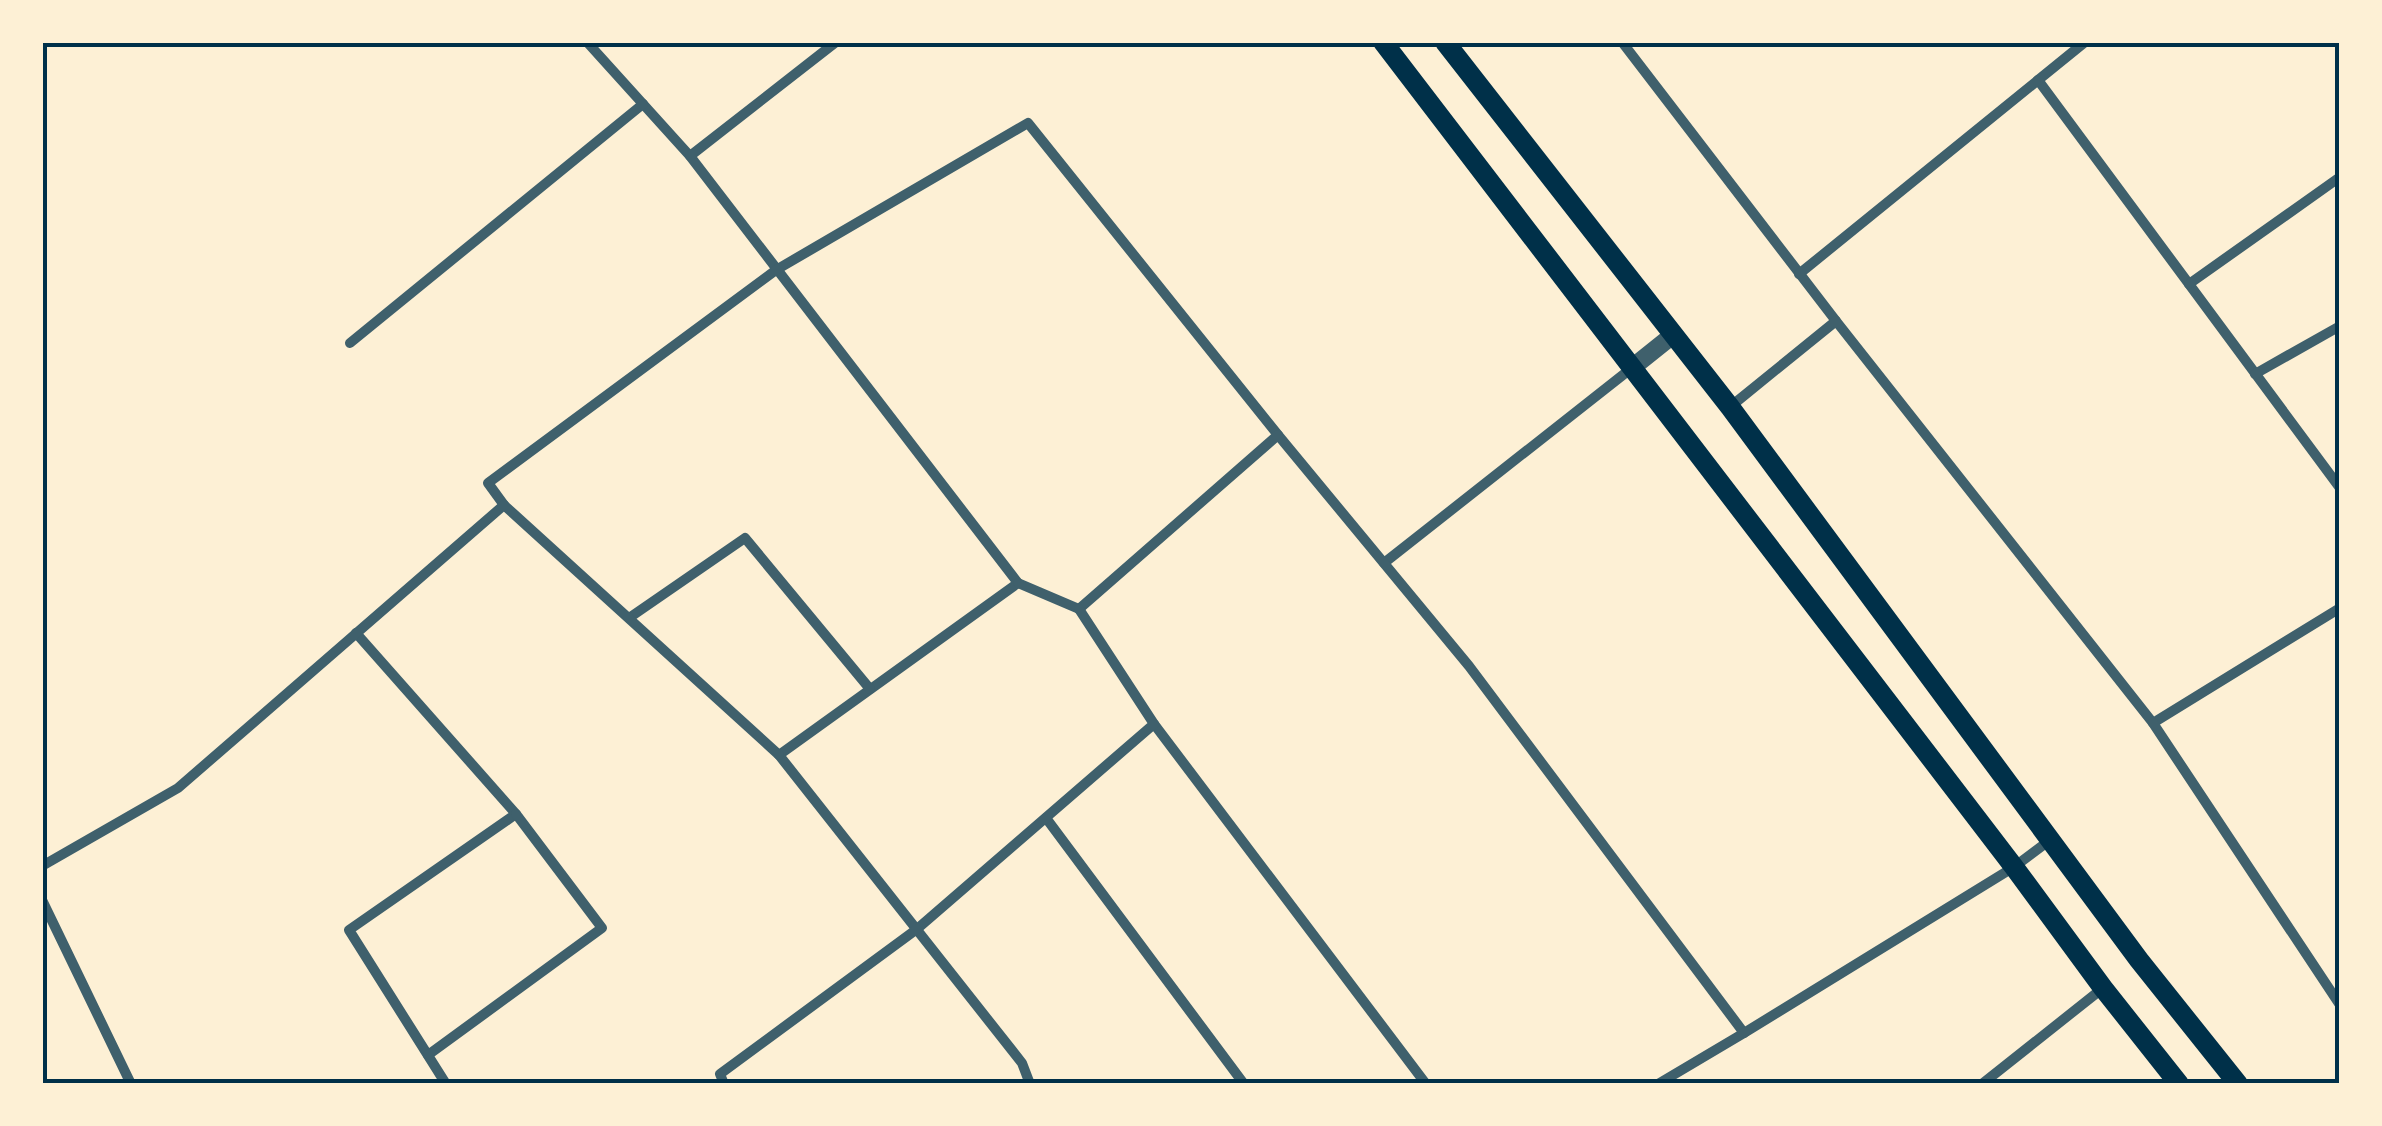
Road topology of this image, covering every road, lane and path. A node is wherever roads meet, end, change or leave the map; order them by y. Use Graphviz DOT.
graph roads {
  1 [pos="587,42"];
  2 [pos="836,42"];
  3 [pos="1383,42"];
  4 [pos="1445,42"];
  5 [pos="1622,42"];
  6 [pos="2085,42"];
  7 [pos="2038,80"];
  8 [pos="643,104"];
  9 [pos="690,156"];
  10 [pos="2340,177"];
  11 [pos="776,270"];
  12 [pos="1799,274"];
  13 [pos="2189,284"];
  14 [pos="1836,321"];
  15 [pos="2340,326"];
  16 [pos="1674,335"];
  17 [pos="350,343"];
  18 [pos="1633,368"];
  19 [pos="2255,374"];
  20 [pos="1730,408"];
  21 [pos="1278,435"];
  22 [pos="2340,488"];
  23 [pos="504,504"];
  24 [pos="1384,564"];
  25 [pos="1018,583"];
  26 [pos="2340,608"];
  27 [pos="1079,609"];
  28 [pos="629,618"];
  29 [pos="356,633"];
  30 [pos="870,689"];
  31 [pos="2153,722"];
  32 [pos="1154,724"];
  33 [pos="778,755"];
  34 [pos="516,814"];
  35 [pos="1046,818"];
  36 [pos="2050,840"];
  37 [pos="42,866"];
  38 [pos="2014,867"];
  39 [pos="42,900"];
  40 [pos="917,930"];
  41 [pos="2103,988"];
  42 [pos="2340,1005"];
  43 [pos="1744,1033"];
  44 [pos="428,1055"];
  45 [pos="131,1084"];
  46 [pos="446,1084"];
  47 [pos="724,1084"];
  48 [pos="1030,1084"];
  49 [pos="1244,1084"];
  50 [pos="1426,1084"];
  51 [pos="1658,1084"];
  52 [pos="1982,1084"];
  53 [pos="2179,1084"];
  54 [pos="2238,1084"];
  1 -- 8 [label="street"];
  2 -- 9 [label="street"];
  3 -- 18 [label="main road"];
  4 -- 16 [label="main road"];
  5 -- 12 [label="street"];
  6 -- 7 [label="street"];
  7 -- 12 [label="street"];
  7 -- 13 [label="street"];
  8 -- 9 [label="street"];
  8 -- 17 [label="street"];
  9 -- 11 [label="street"];
  10 -- 13 [label="street"];
  11 -- 21 [label="street"];
  11 -- 23 [label="street"];
  11 -- 25 [label="street"];
  12 -- 14 [label="street"];
  13 -- 19 [label="street"];
  14 -- 20 [label="street"];
  14 -- 31 [label="street"];
  15 -- 19 [label="street"];
  16 -- 18 [label="street"];
  16 -- 20 [label="main road"];
  18 -- 24 [label="street"];
  18 -- 38 [label="main road"];
  19 -- 22 [label="street"];
  20 -- 36 [label="main road"];
  21 -- 24 [label="street"];
  21 -- 27 [label="street"];
  23 -- 28 [label="street"];
  23 -- 29 [label="street"];
  24 -- 43 [label="street"];
  25 -- 27 [label="street"];
  25 -- 30 [label="street"];
  26 -- 31 [label="street"];
  27 -- 32 [label="street"];
  28 -- 30 [label="street"];
  28 -- 33 [label="street"];
  29 -- 34 [label="street"];
  29 -- 37 [label="street"];
  30 -- 33 [label="street"];
  31 -- 42 [label="street"];
  32 -- 35 [label="street"];
  32 -- 50 [label="street"];
  33 -- 40 [label="street"];
  34 -- 44 [label="street"];
  34 -- 44 [label="street"];
  35 -- 40 [label="street"];
  35 -- 49 [label="street"];
  36 -- 38 [label="street"];
  36 -- 54 [label="main road"];
  38 -- 41 [label="main road"];
  38 -- 43 [label="street"];
  39 -- 45 [label="street"];
  40 -- 47 [label="street"];
  40 -- 48 [label="street"];
  41 -- 52 [label="street"];
  41 -- 53 [label="main road"];
  43 -- 51 [label="street"];
  44 -- 46 [label="street"];
}
